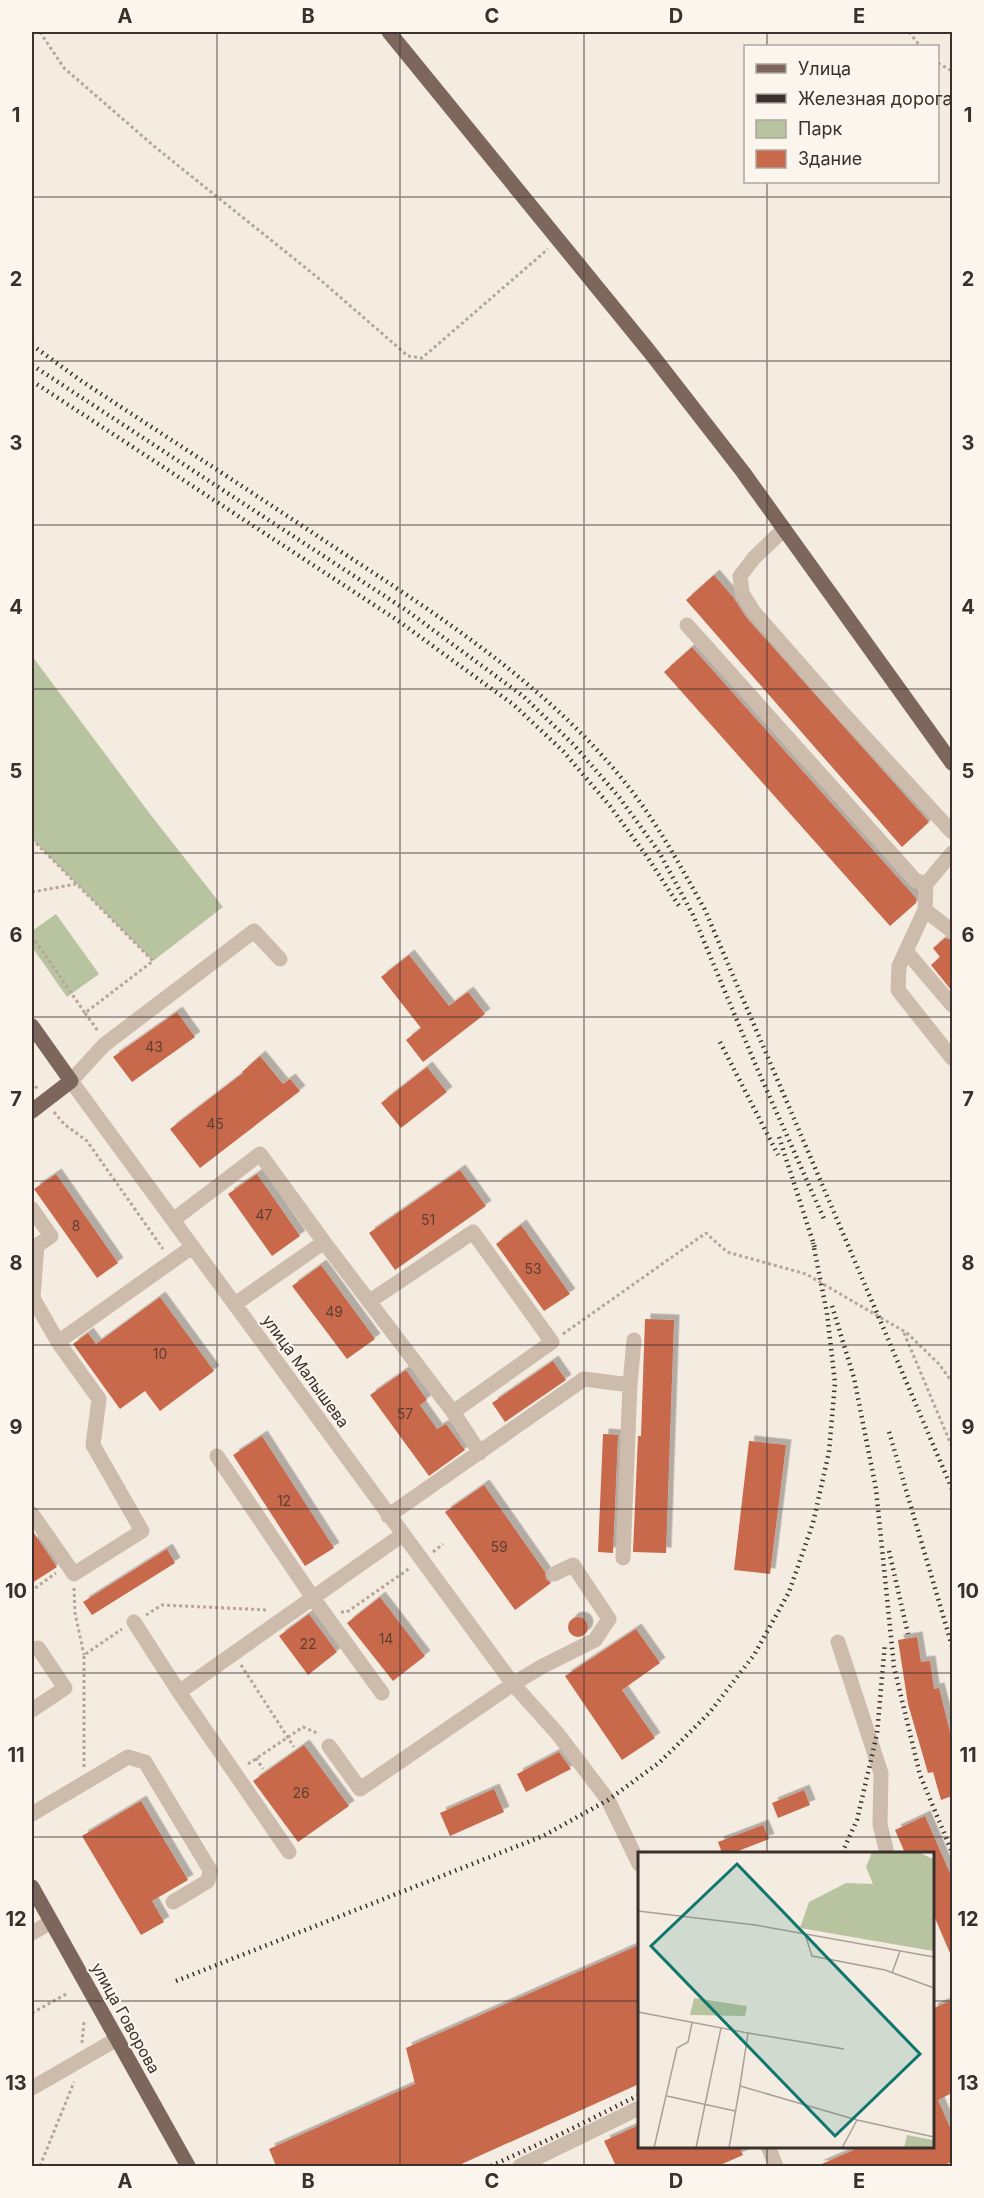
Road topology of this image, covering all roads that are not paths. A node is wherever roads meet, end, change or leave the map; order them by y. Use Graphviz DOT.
graph roads {
  1 [pos="388,32"];
  2 [pos="784,529"];
  3 [pos="687,625"];
  4 [pos="952,763"];
  5 [pos="952,832"];
  6 [pos="952,853"];
  7 [pos="926,884"];
  8 [pos="925,910"];
  9 [pos="952,931"];
  10 [pos="906,951"];
  11 [pos="280,959"];
  12 [pos="952,1005"];
  13 [pos="32,1026"];
  14 [pos="952,1058"];
  15 [pos="71,1081"];
  16 [pos="32,1111"];
  17 [pos="32,1209"];
  18 [pos="173,1220"];
  19 [pos="324,1242"];
  20 [pos="34,1247"];
  21 [pos="192,1247"];
  22 [pos="370,1301"];
  23 [pos="235,1304"];
  24 [pos="634,1340"];
  25 [pos="58,1342"];
  26 [pos="630,1385"];
  27 [pos="453,1412"];
  28 [pos="480,1453"];
  29 [pos="217,1456"];
  30 [pos="32,1514"];
  31 [pos="388,1516"];
  32 [pos="402,1535"];
  33 [pos="623,1558"];
  34 [pos="555,1574"];
  35 [pos="313,1598"];
  36 [pos="134,1622"];
  37 [pos="838,1642"];
  38 [pos="39,1648"];
  39 [pos="513,1684"];
  40 [pos="179,1692"];
  41 [pos="382,1693"];
  42 [pos="32,1710"];
  43 [pos="329,1746"];
  44 [pos="32,1814"];
  45 [pos="289,1852"];
  46 [pos="887,1852"];
  47 [pos="638,1862"];
  48 [pos="32,1887"];
  49 [pos="173,1902"];
  50 [pos="51,1922"];
  51 [pos="32,1933"];
  52 [pos="117,2039"];
  53 [pos="32,2088"];
  54 [pos="638,2108"];
  55 [pos="769,2147"];
  56 [pos="188,2166"];
  57 [pos="520,2166"];
  58 [pos="776,2166"];
  1 -- 2 [label="main road"];
  2 -- 4 [label="main road"];
  2 -- 5 [label="street"];
  3 -- 7 [label="street"];
  6 -- 7 [label="street"];
  7 -- 8 [label="street"];
  8 -- 9 [label="street"];
  8 -- 10 [label="street"];
  10 -- 12 [label="street"];
  10 -- 14 [label="street"];
  11 -- 15 [label="street"];
  13 -- 15 [label="main road, улица Малышева"];
  15 -- 16 [label="main road"];
  15 -- 18 [label="street, улица Малышева"];
  17 -- 20 [label="street"];
  18 -- 19 [label="street"];
  18 -- 21 [label="street, улица Малышева"];
  19 -- 22 [label="street"];
  19 -- 23 [label="street"];
  20 -- 25 [label="street"];
  21 -- 23 [label="street, улица Малышева"];
  21 -- 25 [label="street"];
  22 -- 27 [label="street"];
  22 -- 27 [label="street"];
  23 -- 31 [label="street, улица Малышева"];
  24 -- 26 [label="street"];
  25 -- 30 [label="street"];
  26 -- 28 [label="street"];
  26 -- 33 [label="street"];
  27 -- 28 [label="street"];
  28 -- 31 [label="street"];
  29 -- 35 [label="street"];
  31 -- 32 [label="street, улица Малышева"];
  32 -- 35 [label="street"];
  32 -- 39 [label="street, улица Малышева"];
  34 -- 39 [label="street"];
  35 -- 40 [label="street"];
  35 -- 41 [label="street"];
  36 -- 40 [label="street"];
  37 -- 46 [label="street"];
  38 -- 42 [label="street"];
  39 -- 43 [label="street"];
  39 -- 47 [label="street, улица Малышева"];
  40 -- 45 [label="street"];
  44 -- 49 [label="street"];
  48 -- 50 [label="main road, улица Говорова"];
  50 -- 51 [label="street"];
  50 -- 52 [label="main road, улица Говорова"];
  52 -- 53 [label="street"];
  52 -- 56 [label="main road, улица Говорова"];
  54 -- 57 [label="street"];
  55 -- 58 [label="street"];
}
